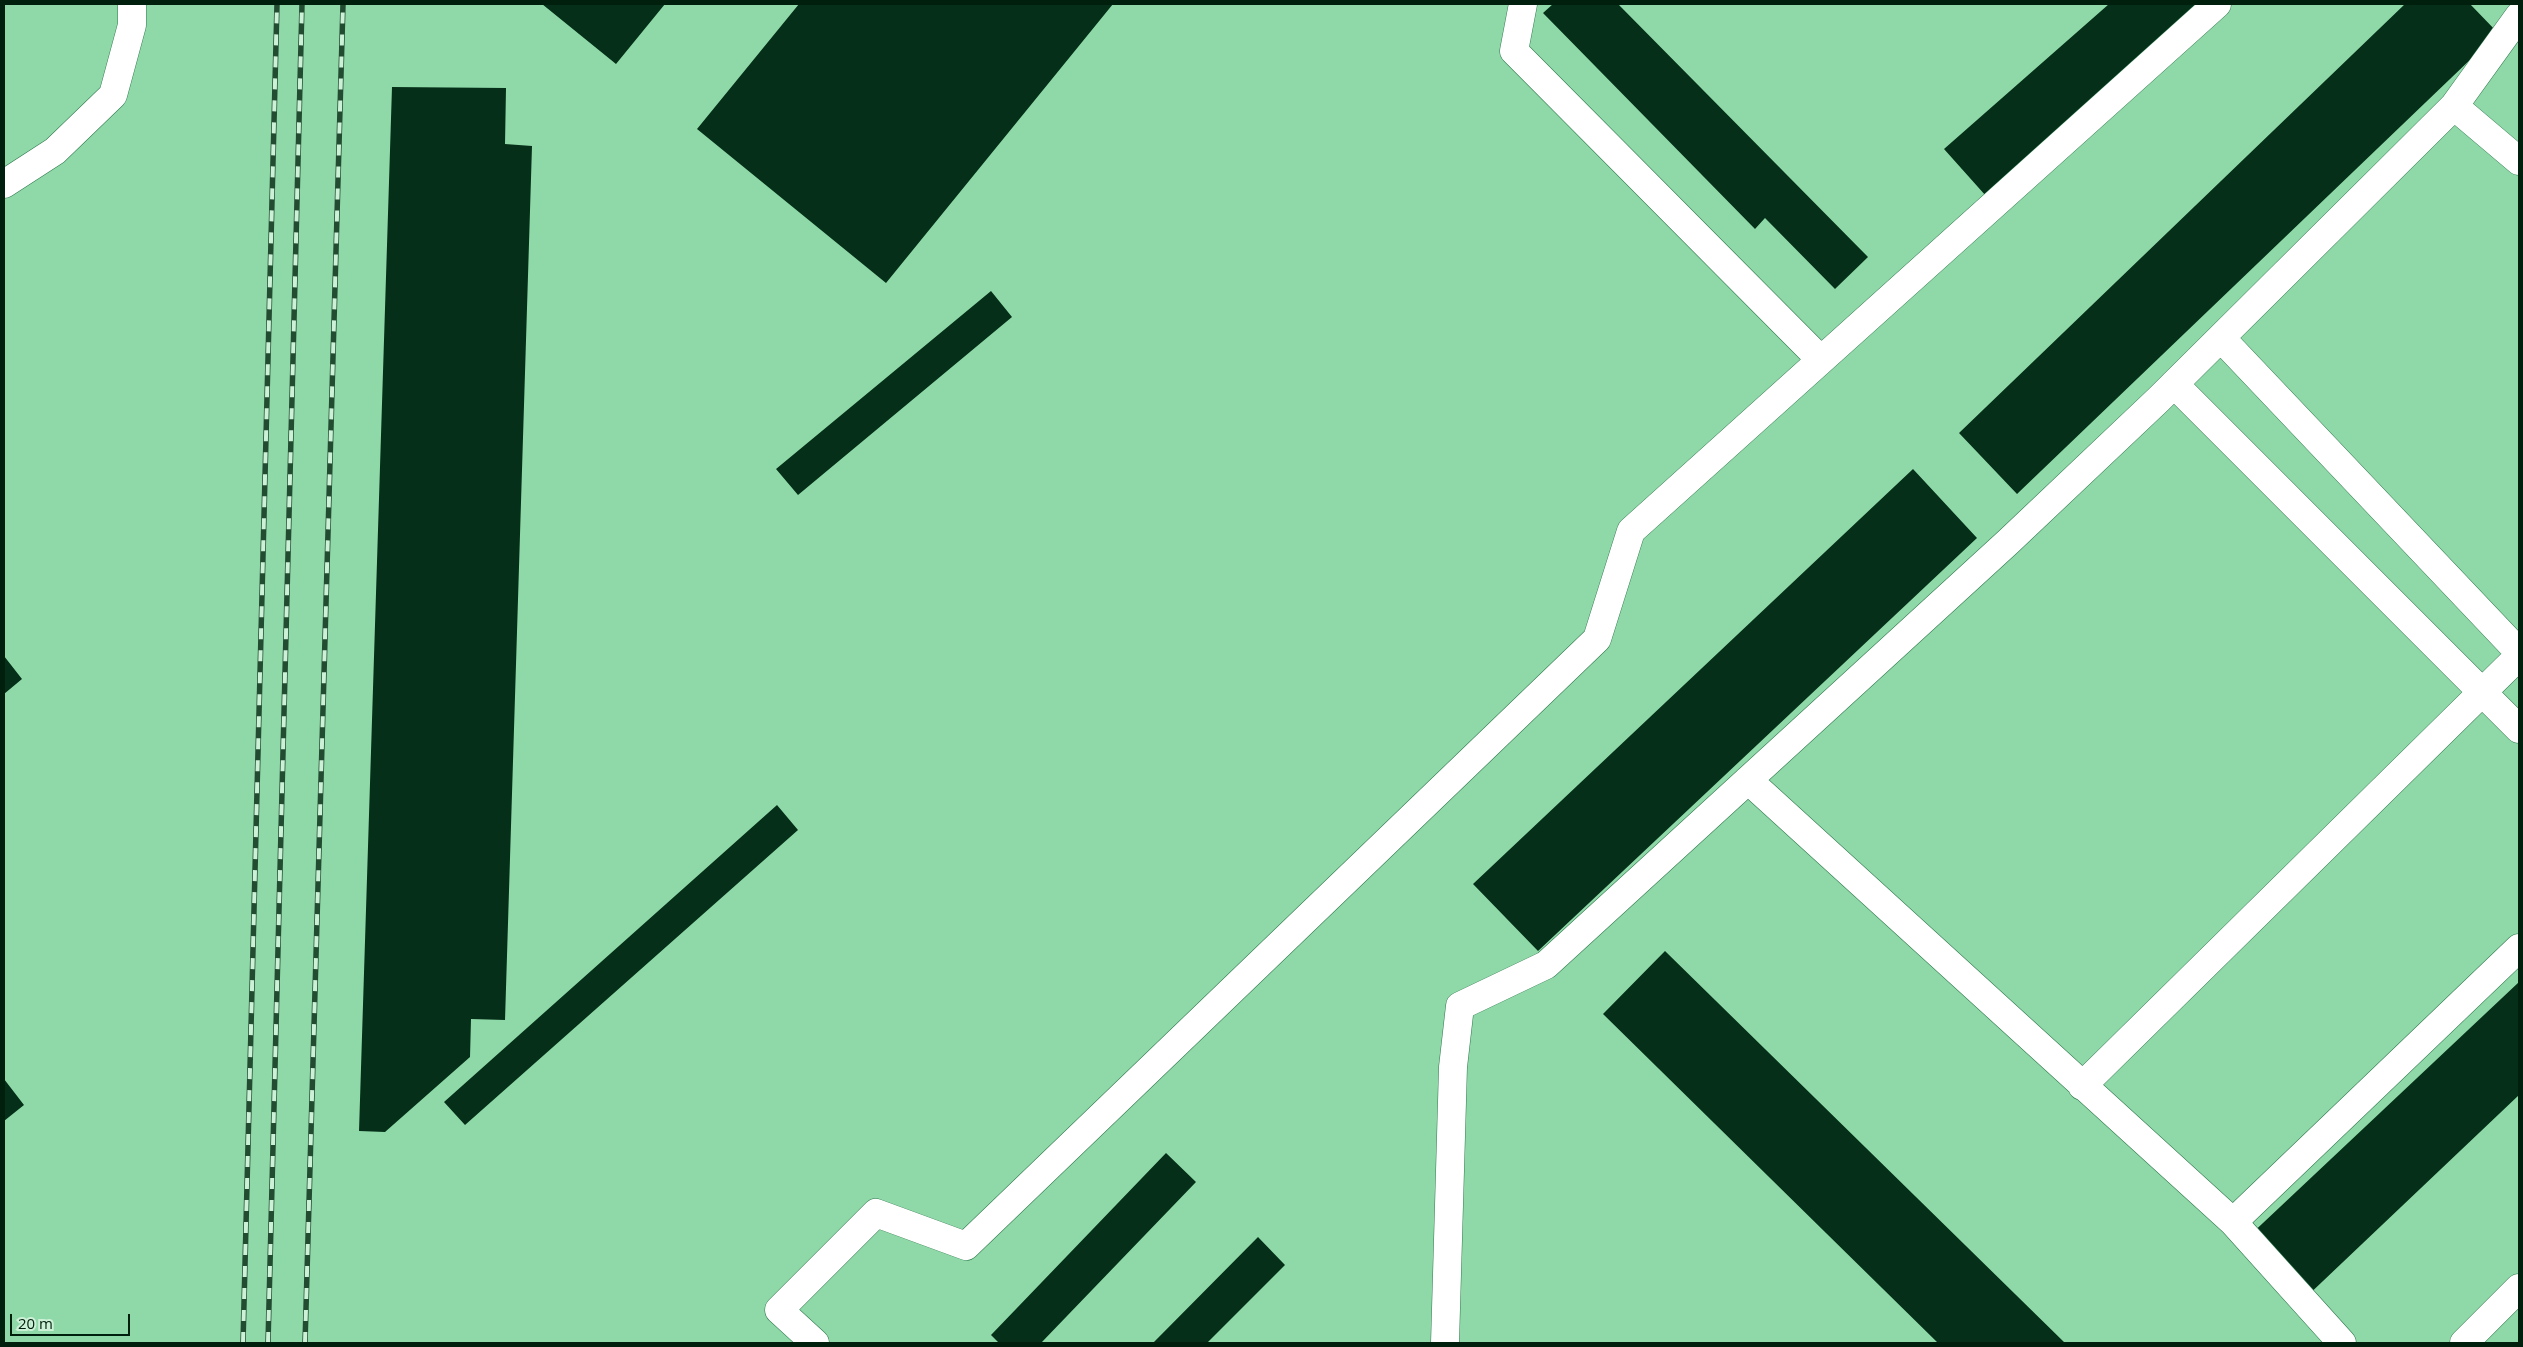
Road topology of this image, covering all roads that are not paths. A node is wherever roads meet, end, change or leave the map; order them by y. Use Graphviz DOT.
graph roads {
  1 [pos="132,4"];
  2 [pos="1523,4"];
  3 [pos="2216,4"];
  4 [pos="2519,16"];
  5 [pos="2454,106"];
  6 [pos="2519,161"];
  7 [pos="4,184"];
  8 [pos="2221,338"];
  9 [pos="1820,360"];
  10 [pos="2174,384"];
  11 [pos="2519,652"];
  12 [pos="2519,656"];
  13 [pos="2482,692"];
  14 [pos="2519,729"];
  15 [pos="1748,780"];
  16 [pos="2519,948"];
  17 [pos="2082,1086"];
  18 [pos="2232,1222"];
  19 [pos="2519,1288"];
  20 [pos="814,1343"];
  21 [pos="1445,1343"];
  22 [pos="2342,1343"];
  23 [pos="2464,1343"];
  1 -- 7 [label="street"];
  2 -- 9 [label="street"];
  3 -- 9 [label="street"];
  4 -- 5 [label="street"];
  5 -- 6 [label="street"];
  5 -- 8 [label="street"];
  8 -- 10 [label="street"];
  8 -- 11 [label="street"];
  9 -- 20 [label="street"];
  10 -- 13 [label="street"];
  10 -- 15 [label="street"];
  12 -- 13 [label="street"];
  13 -- 14 [label="street"];
  13 -- 17 [label="street"];
  15 -- 17 [label="street"];
  15 -- 21 [label="street"];
  16 -- 18 [label="street"];
  17 -- 18 [label="street"];
  18 -- 22 [label="street"];
  19 -- 23 [label="street"];
}
